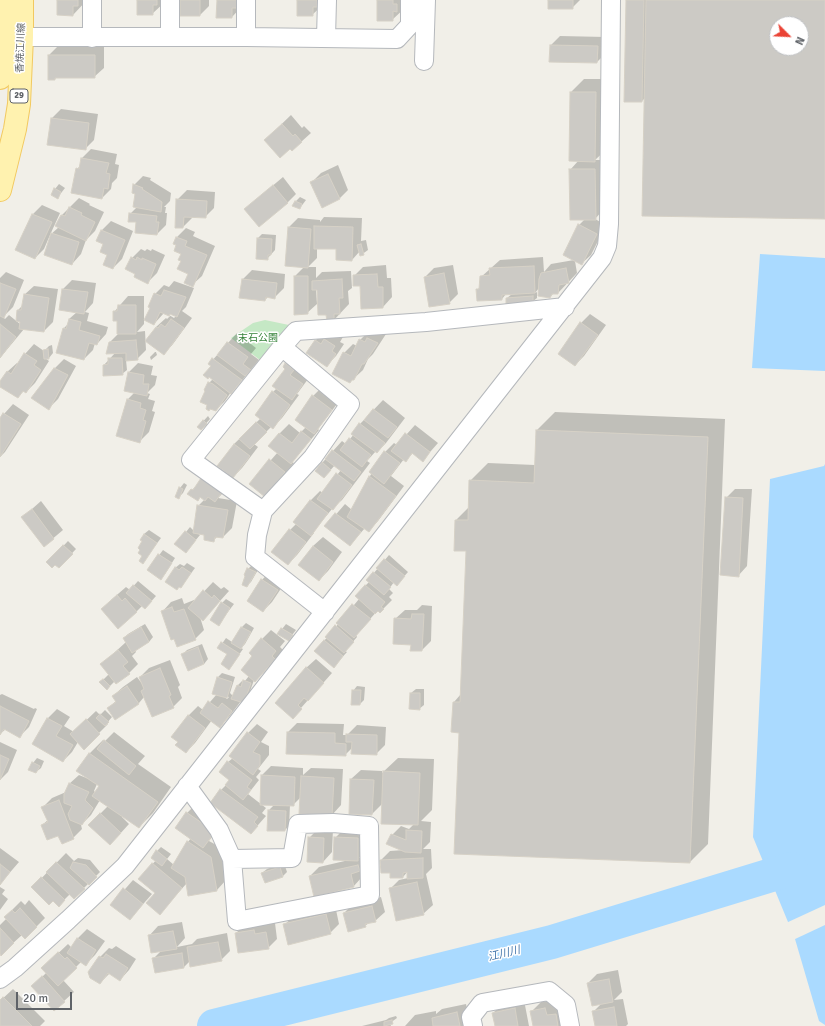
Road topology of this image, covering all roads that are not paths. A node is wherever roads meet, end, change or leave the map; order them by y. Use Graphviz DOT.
graph roads {
  1 [pos="2,0"];
  2 [pos="22,0"];
  3 [pos="92,0"];
  4 [pos="170,0"];
  5 [pos="246,0"];
  6 [pos="327,0"];
  7 [pos="410,0"];
  8 [pos="426,0"];
  9 [pos="611,0"];
  10 [pos="22,37"];
  11 [pos="170,37"];
  12 [pos="246,37"];
  13 [pos="92,38"];
  14 [pos="326,38"];
  15 [pos="424,61"];
  16 [pos="0,78"];
  17 [pos="0,190"];
  18 [pos="564,307"];
  19 [pos="282,348"];
  20 [pos="263,511"];
  21 [pos="325,612"];
  22 [pos="187,786"];
  23 [pos="232,860"];
  24 [pos="0,979"];
  25 [pos="473,1026"];
  26 [pos="570,1026"];
  1 -- 16 [label="main road, 香焼江川線 / 29"];
  2 -- 10 [label="main road, 香焼江川線 / 29"];
  3 -- 13 [label="street"];
  4 -- 11 [label="street"];
  5 -- 12 [label="street"];
  6 -- 14 [label="street"];
  7 -- 14 [label="street"];
  8 -- 15 [label="street"];
  9 -- 18 [label="street"];
  10 -- 13 [label="street"];
  10 -- 17 [label="main road, 香焼江川線 / 29"];
  11 -- 12 [label="street"];
  11 -- 13 [label="street"];
  12 -- 14 [label="street"];
  18 -- 19 [label="street"];
  18 -- 21 [label="street"];
  19 -- 20 [label="street"];
  19 -- 20 [label="street"];
  20 -- 21 [label="street"];
  21 -- 22 [label="street"];
  22 -- 23 [label="street"];
  22 -- 24 [label="street"];
  23 -- 23 [label="street"];
  25 -- 26 [label="street"];
}
